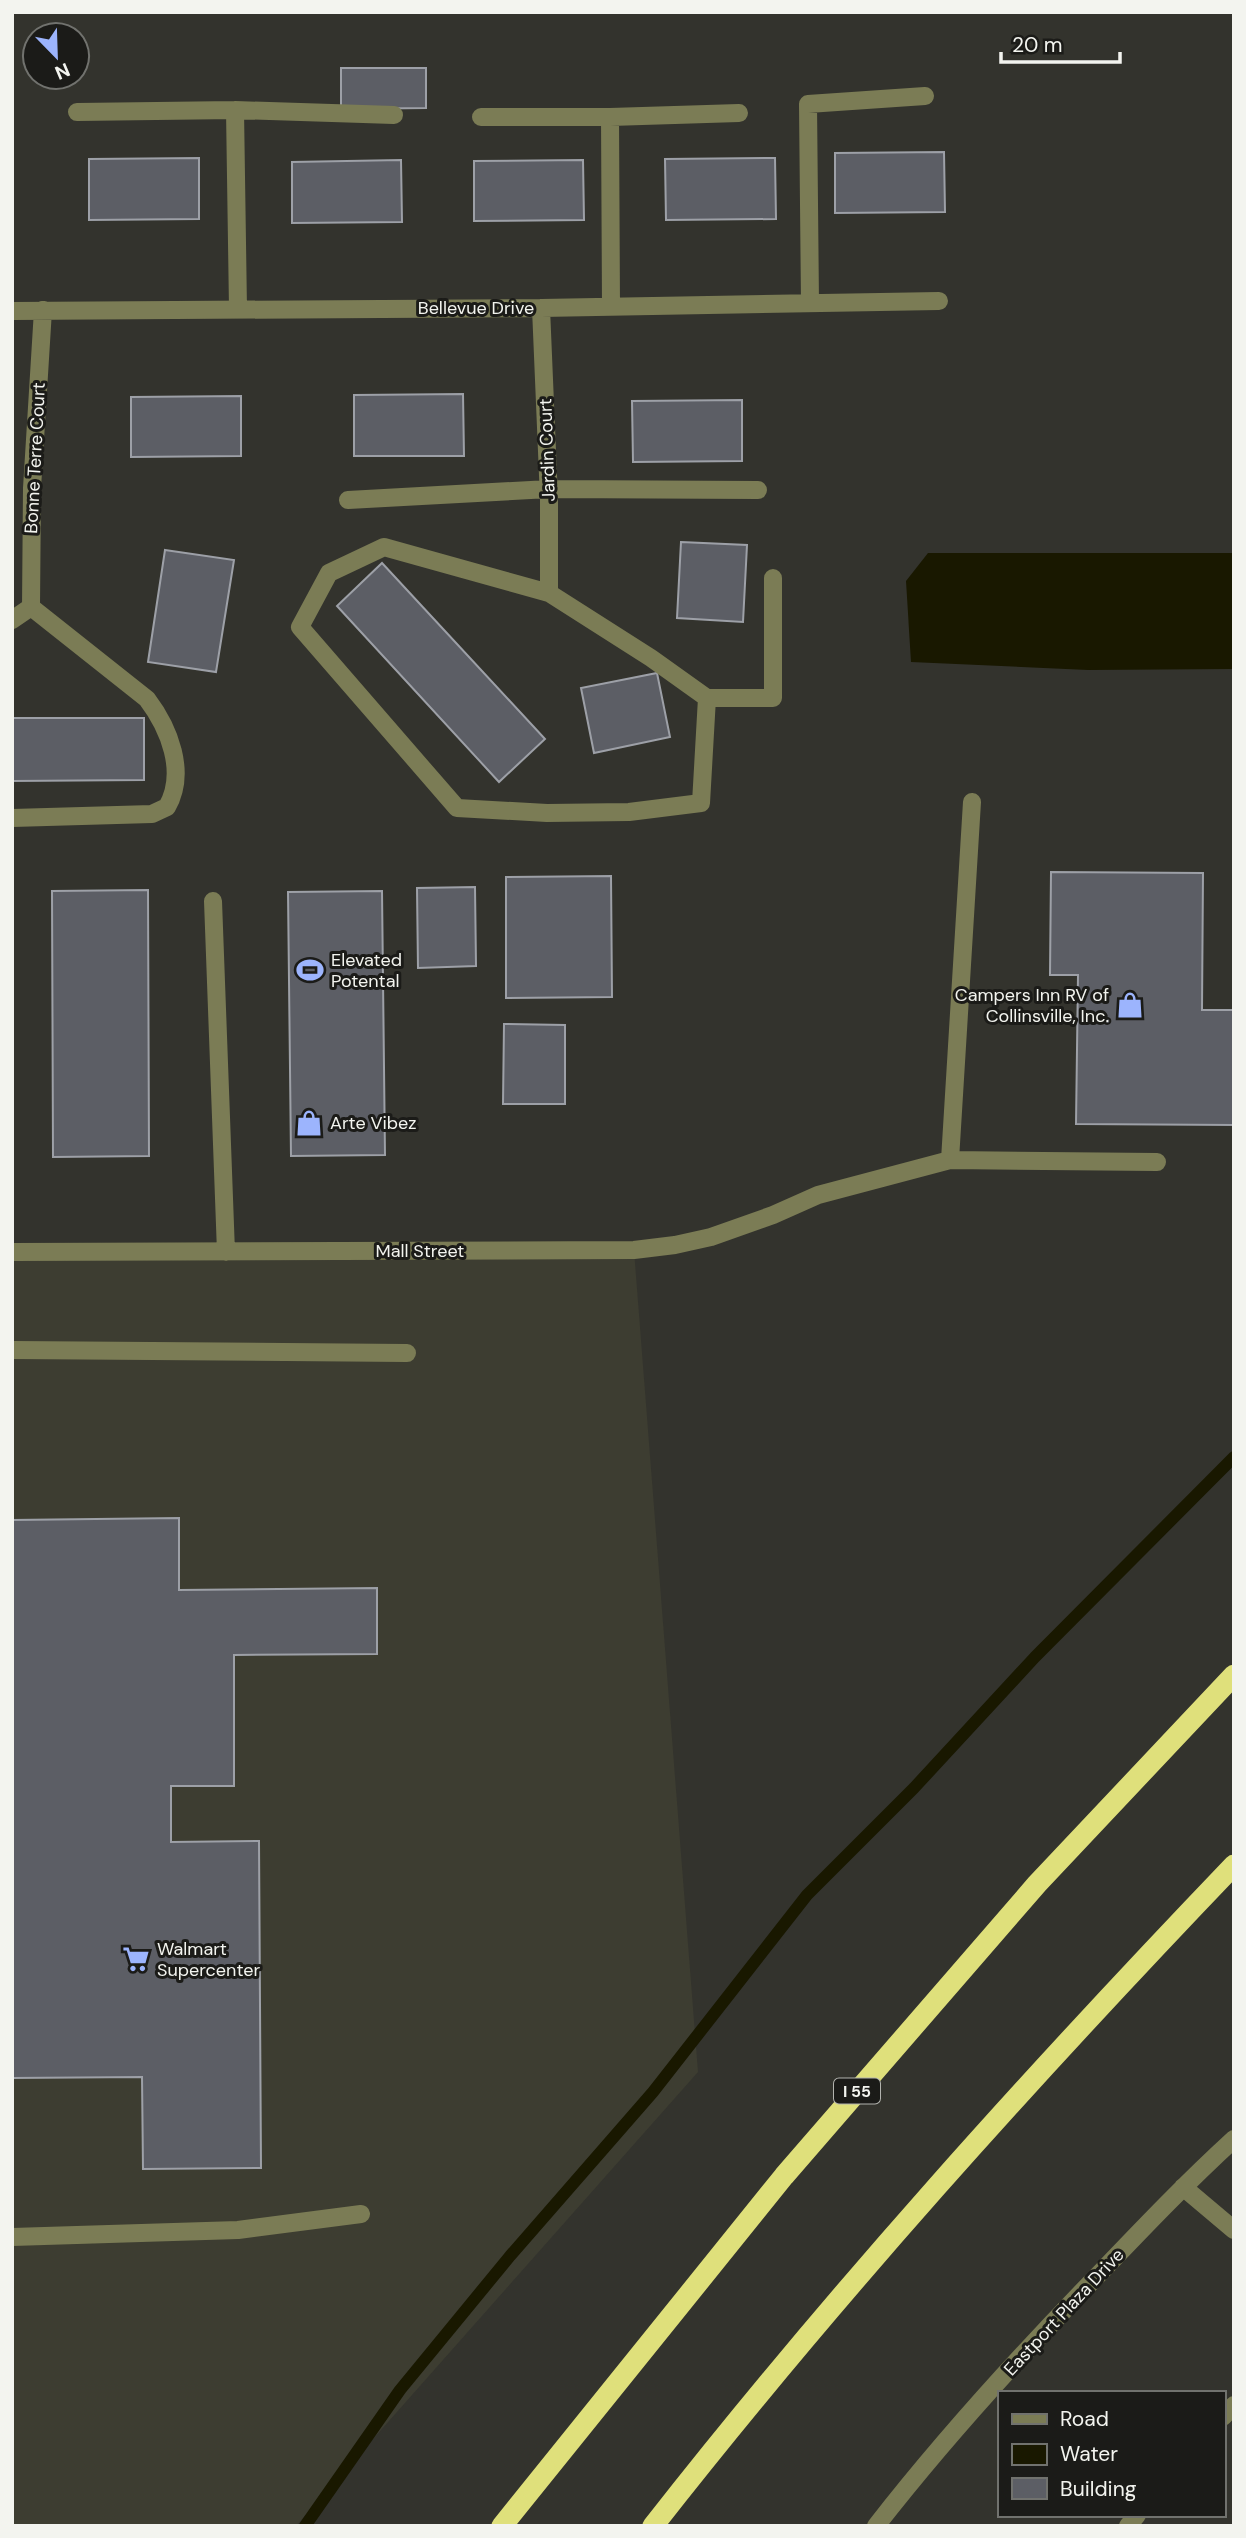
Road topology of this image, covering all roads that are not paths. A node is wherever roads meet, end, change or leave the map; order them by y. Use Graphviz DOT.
graph roads {
  1 [pos="925,96"];
  2 [pos="235,110"];
  3 [pos="77,112"];
  4 [pos="739,113"];
  5 [pos="394,115"];
  6 [pos="481,117"];
  7 [pos="610,117"];
  8 [pos="939,301"];
  9 [pos="810,303"];
  10 [pos="611,306"];
  11 [pos="541,308"];
  12 [pos="238,309"];
  13 [pos="43,310"];
  14 [pos="12,311"];
  15 [pos="549,489"];
  16 [pos="758,490"];
  17 [pos="348,500"];
  18 [pos="773,578"];
  19 [pos="549,593"];
  20 [pos="31,607"];
  21 [pos="12,620"];
  22 [pos="707,698"];
  23 [pos="972,802"];
  24 [pos="12,818"];
  25 [pos="213,901"];
  26 [pos="950,1160"];
  27 [pos="1157,1162"];
  28 [pos="12,1252"];
  29 [pos="226,1252"];
  30 [pos="12,1350"];
  31 [pos="407,1353"];
  32 [pos="1234,1675"];
  33 [pos="1234,1865"];
  34 [pos="1234,2139"];
  35 [pos="1183,2188"];
  36 [pos="361,2214"];
  37 [pos="1234,2230"];
  38 [pos="12,2236"];
  39 [pos="502,2526"];
  40 [pos="653,2526"];
  41 [pos="876,2526"];
  1 -- 9 [label="street"];
  2 -- 3 [label="street"];
  2 -- 5 [label="street"];
  2 -- 12 [label="street"];
  4 -- 7 [label="street"];
  6 -- 7 [label="street"];
  7 -- 10 [label="street"];
  8 -- 9 [label="street, Bellevue Drive"];
  9 -- 10 [label="street, Bellevue Drive"];
  10 -- 11 [label="street, Bellevue Drive"];
  11 -- 12 [label="street, Bellevue Drive"];
  11 -- 15 [label="street, Jardin Court"];
  12 -- 13 [label="street, Bellevue Drive"];
  13 -- 14 [label="street, Bellevue Drive"];
  13 -- 20 [label="street, Bonne Terre Court"];
  15 -- 16 [label="street"];
  15 -- 17 [label="street"];
  15 -- 19 [label="street, Jardin Court"];
  18 -- 22 [label="street"];
  19 -- 22 [label="street"];
  19 -- 22 [label="street"];
  20 -- 21 [label="street"];
  20 -- 24 [label="street"];
  23 -- 26 [label="street"];
  25 -- 29 [label="street"];
  26 -- 27 [label="street, Mall Street"];
  26 -- 29 [label="street, Mall Street"];
  28 -- 29 [label="street, Mall Street"];
  30 -- 31 [label="street"];
  32 -- 39 [label="highway, I 55"];
  33 -- 40 [label="highway"];
  34 -- 35 [label="street, Eastport Plaza Drive"];
  35 -- 37 [label="street"];
  35 -- 41 [label="street, Eastport Plaza Drive"];
  36 -- 38 [label="street"];
}
